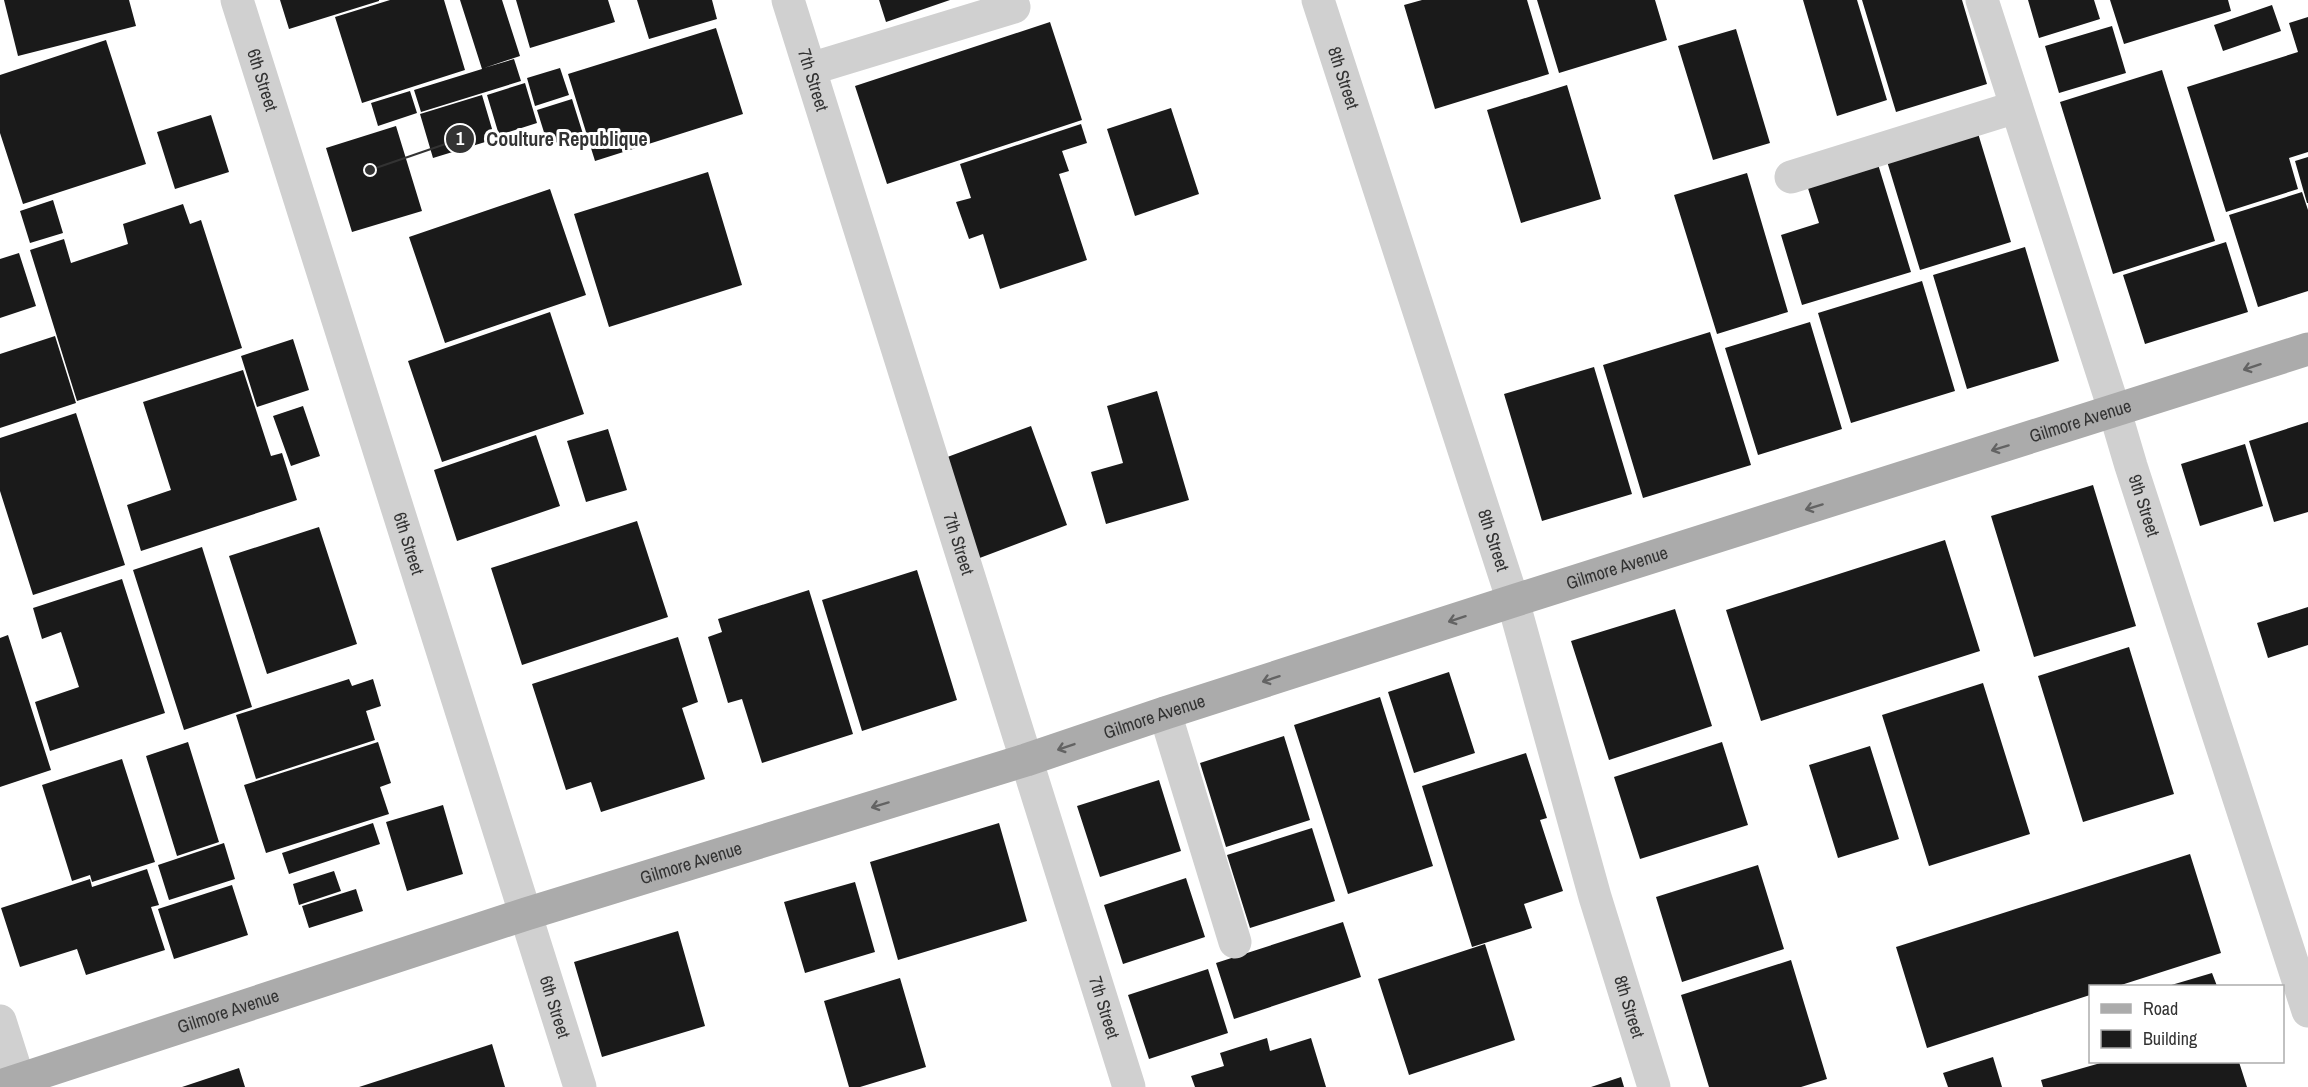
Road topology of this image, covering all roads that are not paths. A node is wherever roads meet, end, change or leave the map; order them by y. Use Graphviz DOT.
graph roads {
  1 [pos="237,0"];
  2 [pos="788,0"];
  3 [pos="1318,0"];
  4 [pos="1982,0"];
  5 [pos="1014,7"];
  6 [pos="810,69"];
  7 [pos="2016,107"];
  8 [pos="1791,177"];
  9 [pos="2308,349"];
  10 [pos="2115,412"];
  11 [pos="1513,601"];
  12 [pos="1165,713"];
  13 [pos="1026,760"];
  14 [pos="526,914"];
  15 [pos="1235,942"];
  16 [pos="2308,1011"];
  17 [pos="0,1021"];
  18 [pos="13,1084"];
  19 [pos="580,1087"];
  20 [pos="1129,1087"];
  21 [pos="1654,1087"];
  1 -- 14 [label="street, 6th Street"];
  2 -- 6 [label="street, 7th Street"];
  3 -- 11 [label="street, 8th Street"];
  4 -- 7 [label="street, 9th Street"];
  5 -- 6 [label="street"];
  6 -- 13 [label="street, 7th Street"];
  7 -- 8 [label="street"];
  7 -- 10 [label="street, 9th Street"];
  9 -- 10 [label="main road, Gilmore Avenue, one-way"];
  10 -- 11 [label="main road, Gilmore Avenue, one-way"];
  10 -- 16 [label="street, 9th Street"];
  11 -- 12 [label="main road, Gilmore Avenue, one-way"];
  11 -- 21 [label="street, 8th Street"];
  12 -- 13 [label="main road, Gilmore Avenue, one-way"];
  12 -- 15 [label="street"];
  13 -- 14 [label="main road, Gilmore Avenue, one-way"];
  13 -- 20 [label="street, 7th Street"];
  14 -- 18 [label="main road, Gilmore Avenue"];
  14 -- 19 [label="street, 6th Street"];
  17 -- 18 [label="street"];
}
